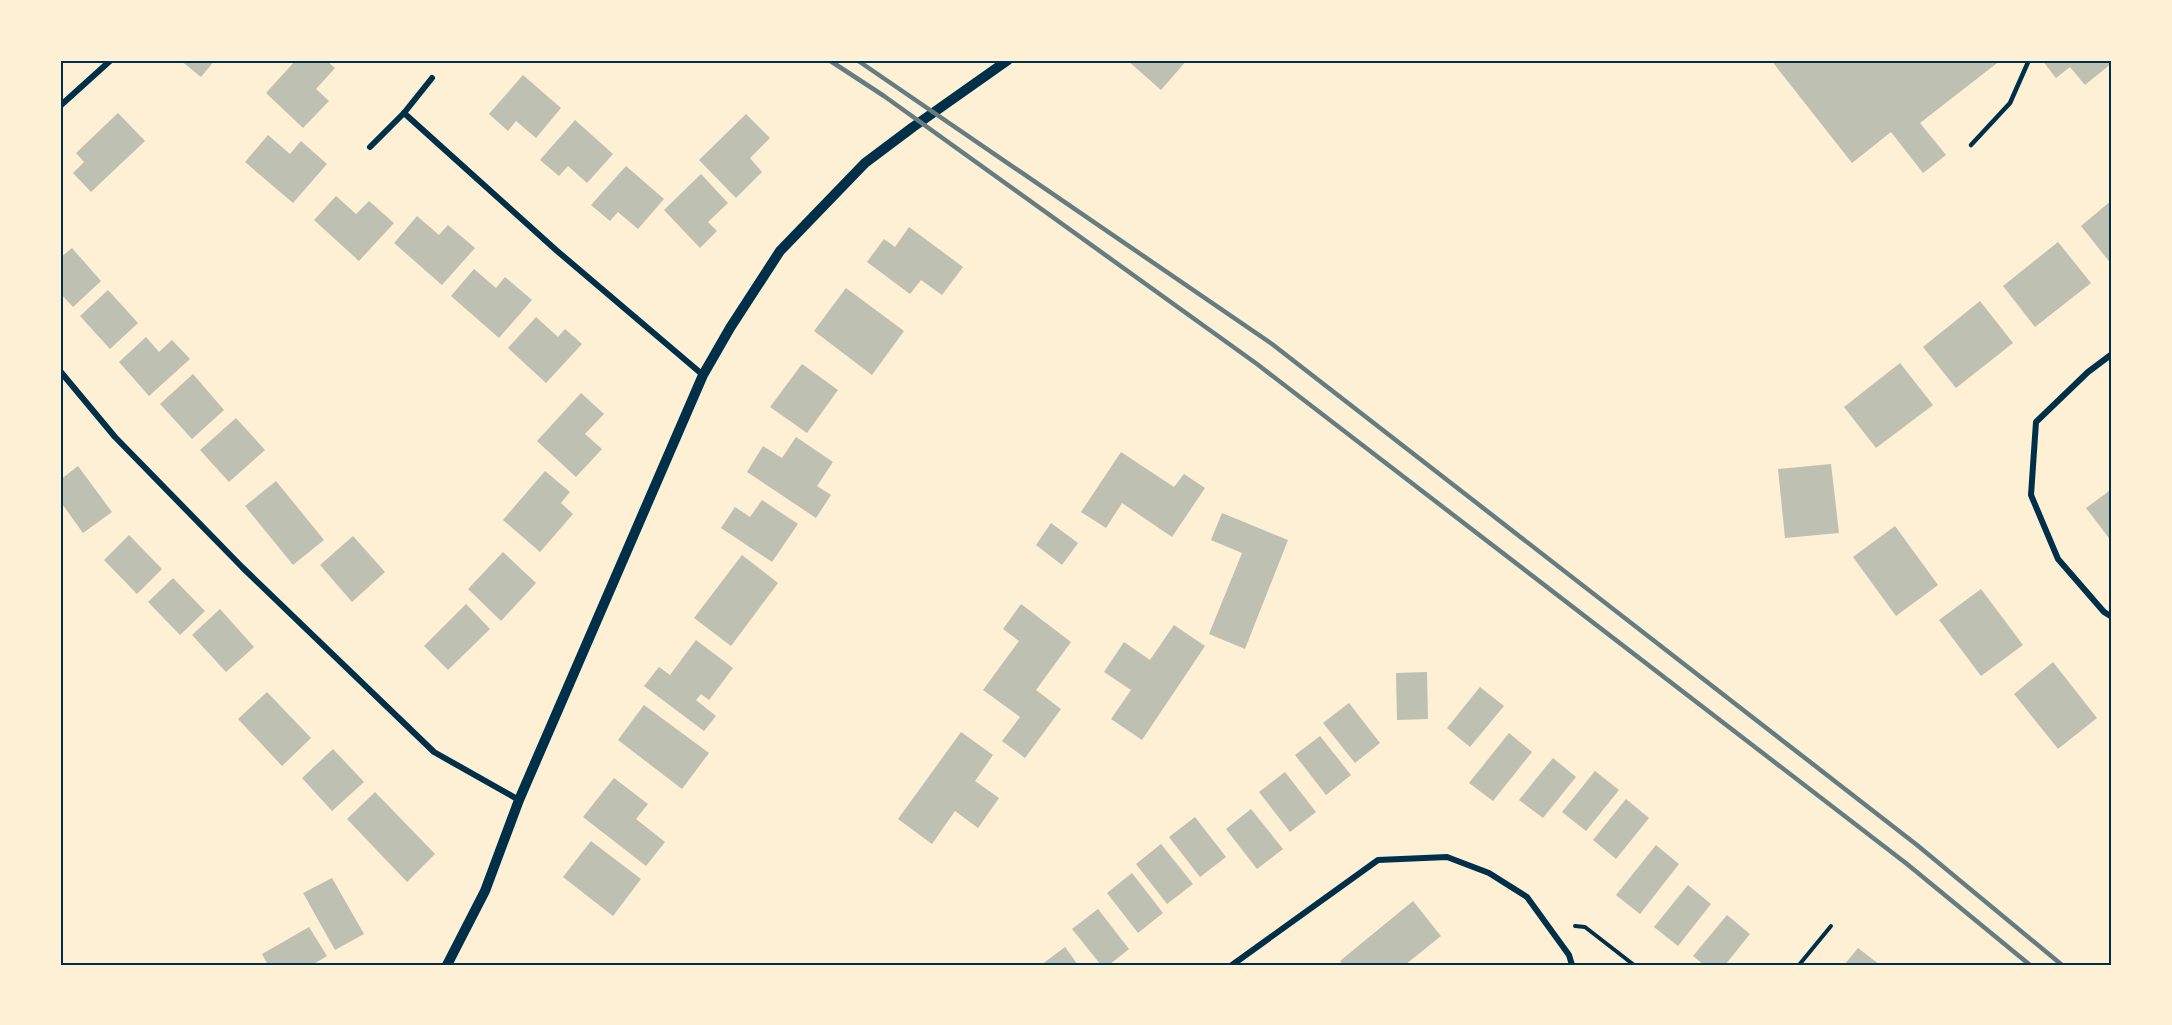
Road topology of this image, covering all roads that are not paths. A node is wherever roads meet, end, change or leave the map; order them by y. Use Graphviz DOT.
graph roads {
  1 [pos="111,60"];
  2 [pos="1008,60"];
  3 [pos="2029,60"];
  4 [pos="432,78"];
  5 [pos="60,106"];
  6 [pos="404,113"];
  7 [pos="1971,145"];
  8 [pos="370,147"];
  9 [pos="2112,354"];
  10 [pos="60,371"];
  11 [pos="703,375"];
  12 [pos="2112,617"];
  13 [pos="519,800"];
  14 [pos="447,965"];
  15 [pos="1232,965"];
  16 [pos="1572,965"];
  1 -- 5 [label="street"];
  2 -- 11 [label="street"];
  3 -- 7 [label="lane"];
  4 -- 6 [label="street"];
  6 -- 8 [label="street"];
  6 -- 11 [label="street"];
  9 -- 12 [label="street"];
  10 -- 13 [label="street"];
  11 -- 13 [label="street"];
  13 -- 14 [label="street"];
  15 -- 16 [label="street"];
}
